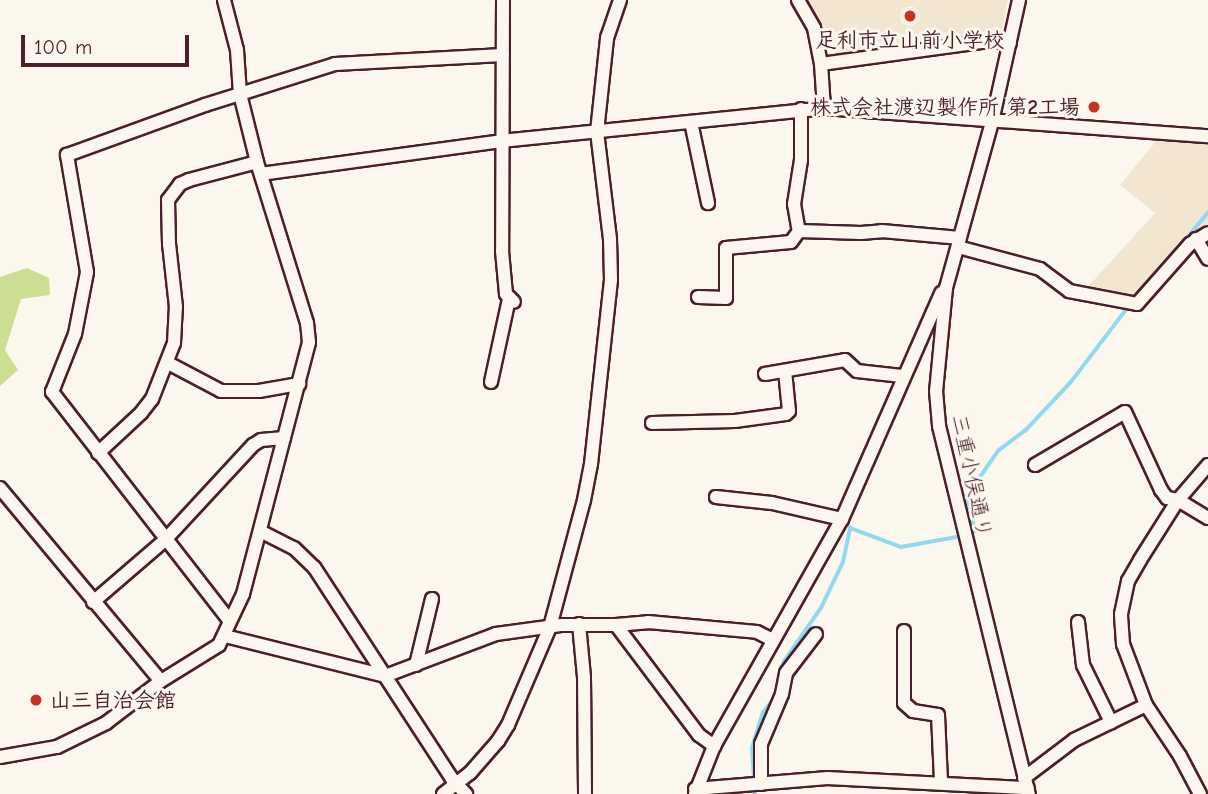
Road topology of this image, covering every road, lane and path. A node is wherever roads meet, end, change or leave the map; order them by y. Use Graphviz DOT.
graph roads {
  1 [pos="224,0"];
  2 [pos="503,0"];
  3 [pos="620,0"];
  4 [pos="798,0"];
  5 [pos="1018,0"];
  6 [pos="1010,43"];
  7 [pos="503,55"];
  8 [pos="821,64"];
  9 [pos="240,94"];
  10 [pos="824,108"];
  11 [pos="801,109"];
  12 [pos="691,122"];
  13 [pos="992,122"];
  14 [pos="597,132"];
  15 [pos="1208,136"];
  16 [pos="501,141"];
  17 [pos="259,168"];
  18 [pos="708,203"];
  19 [pos="799,231"];
  20 [pos="1202,236"];
  21 [pos="959,242"];
  22 [pos="1208,259"];
  23 [pos="946,288"];
  24 [pos="698,298"];
  25 [pos="168,363"];
  26 [pos="785,371"];
  27 [pos="765,374"];
  28 [pos="902,376"];
  29 [pos="491,383"];
  30 [pos="299,384"];
  31 [pos="652,423"];
  32 [pos="284,438"];
  33 [pos="98,453"];
  34 [pos="1035,465"];
  35 [pos="1208,465"];
  36 [pos="0,488"];
  37 [pos="716,497"];
  38 [pos="1178,500"];
  39 [pos="1208,518"];
  40 [pos="842,519"];
  41 [pos="260,531"];
  42 [pos="165,540"];
  43 [pos="432,598"];
  44 [pos="93,602"];
  45 [pos="229,620"];
  46 [pos="1078,622"];
  47 [pos="579,624"];
  48 [pos="615,625"];
  49 [pos="550,627"];
  50 [pos="904,631"];
  51 [pos="816,634"];
  52 [pos="225,636"];
  53 [pos="773,640"];
  54 [pos="416,665"];
  55 [pos="385,676"];
  56 [pos="161,681"];
  57 [pos="1146,705"];
  58 [pos="1111,722"];
  59 [pos="714,746"];
  60 [pos="0,758"];
  61 [pos="828,778"];
  62 [pos="941,782"];
  63 [pos="457,784"];
  64 [pos="761,784"];
  65 [pos="1027,787"];
  66 [pos="695,791"];
  67 [pos="443,794"];
  68 [pos="466,794"];
  69 [pos="584,794"];
  70 [pos="830,794"];
  71 [pos="1200,794"];
  1 -- 9 [label="street"];
  2 -- 7 [label="street"];
  3 -- 14 [label="street"];
  4 -- 8 [label="street"];
  5 -- 6 [label="street, 三重小俣通り"];
  6 -- 8 [label="street"];
  6 -- 13 [label="street, 三重小俣通り"];
  7 -- 9 [label="street"];
  7 -- 16 [label="street"];
  8 -- 10 [label="street"];
  9 -- 17 [label="street"];
  9 -- 33 [label="street"];
  10 -- 11 [label="street"];
  10 -- 13 [label="street"];
  11 -- 12 [label="street"];
  11 -- 19 [label="street"];
  12 -- 14 [label="street"];
  12 -- 18 [label="street"];
  13 -- 15 [label="street"];
  13 -- 21 [label="street, 三重小俣通り"];
  14 -- 16 [label="street"];
  14 -- 49 [label="street"];
  16 -- 17 [label="street"];
  16 -- 29 [label="street"];
  17 -- 25 [label="street"];
  17 -- 30 [label="street"];
  19 -- 21 [label="street"];
  19 -- 24 [label="street"];
  20 -- 21 [label="street"];
  20 -- 22 [label="street"];
  21 -- 23 [label="street, 三重小俣通り"];
  23 -- 28 [label="street"];
  23 -- 65 [label="street, 三重小俣通り"];
  25 -- 30 [label="street"];
  25 -- 33 [label="street"];
  26 -- 27 [label="street"];
  26 -- 28 [label="street"];
  26 -- 31 [label="street"];
  28 -- 40 [label="street"];
  30 -- 32 [label="street"];
  32 -- 41 [label="street"];
  32 -- 42 [label="street"];
  33 -- 42 [label="street"];
  34 -- 38 [label="street"];
  35 -- 38 [label="street"];
  36 -- 44 [label="street"];
  37 -- 40 [label="street"];
  38 -- 39 [label="street"];
  38 -- 57 [label="street"];
  40 -- 53 [label="street"];
  41 -- 45 [label="street"];
  41 -- 55 [label="street"];
  42 -- 44 [label="street"];
  42 -- 45 [label="street"];
  43 -- 54 [label="street"];
  44 -- 56 [label="street"];
  45 -- 52 [label="street"];
  46 -- 58 [label="street"];
  47 -- 48 [label="street"];
  47 -- 49 [label="street"];
  47 -- 69 [label="street"];
  48 -- 53 [label="street"];
  48 -- 59 [label="street"];
  49 -- 54 [label="street"];
  49 -- 63 [label="street"];
  50 -- 62 [label="street"];
  51 -- 64 [label="street"];
  52 -- 55 [label="street"];
  52 -- 56 [label="street"];
  53 -- 59 [label="street"];
  54 -- 55 [label="street"];
  55 -- 63 [label="street"];
  56 -- 60 [label="street"];
  57 -- 58 [label="street"];
  57 -- 71 [label="street"];
  58 -- 65 [label="street"];
  59 -- 66 [label="street"];
  61 -- 62 [label="street"];
  61 -- 64 [label="street"];
  61 -- 70 [label="street"];
  62 -- 65 [label="street"];
  63 -- 67 [label="street"];
  63 -- 68 [label="street"];
  64 -- 66 [label="street"];
}
